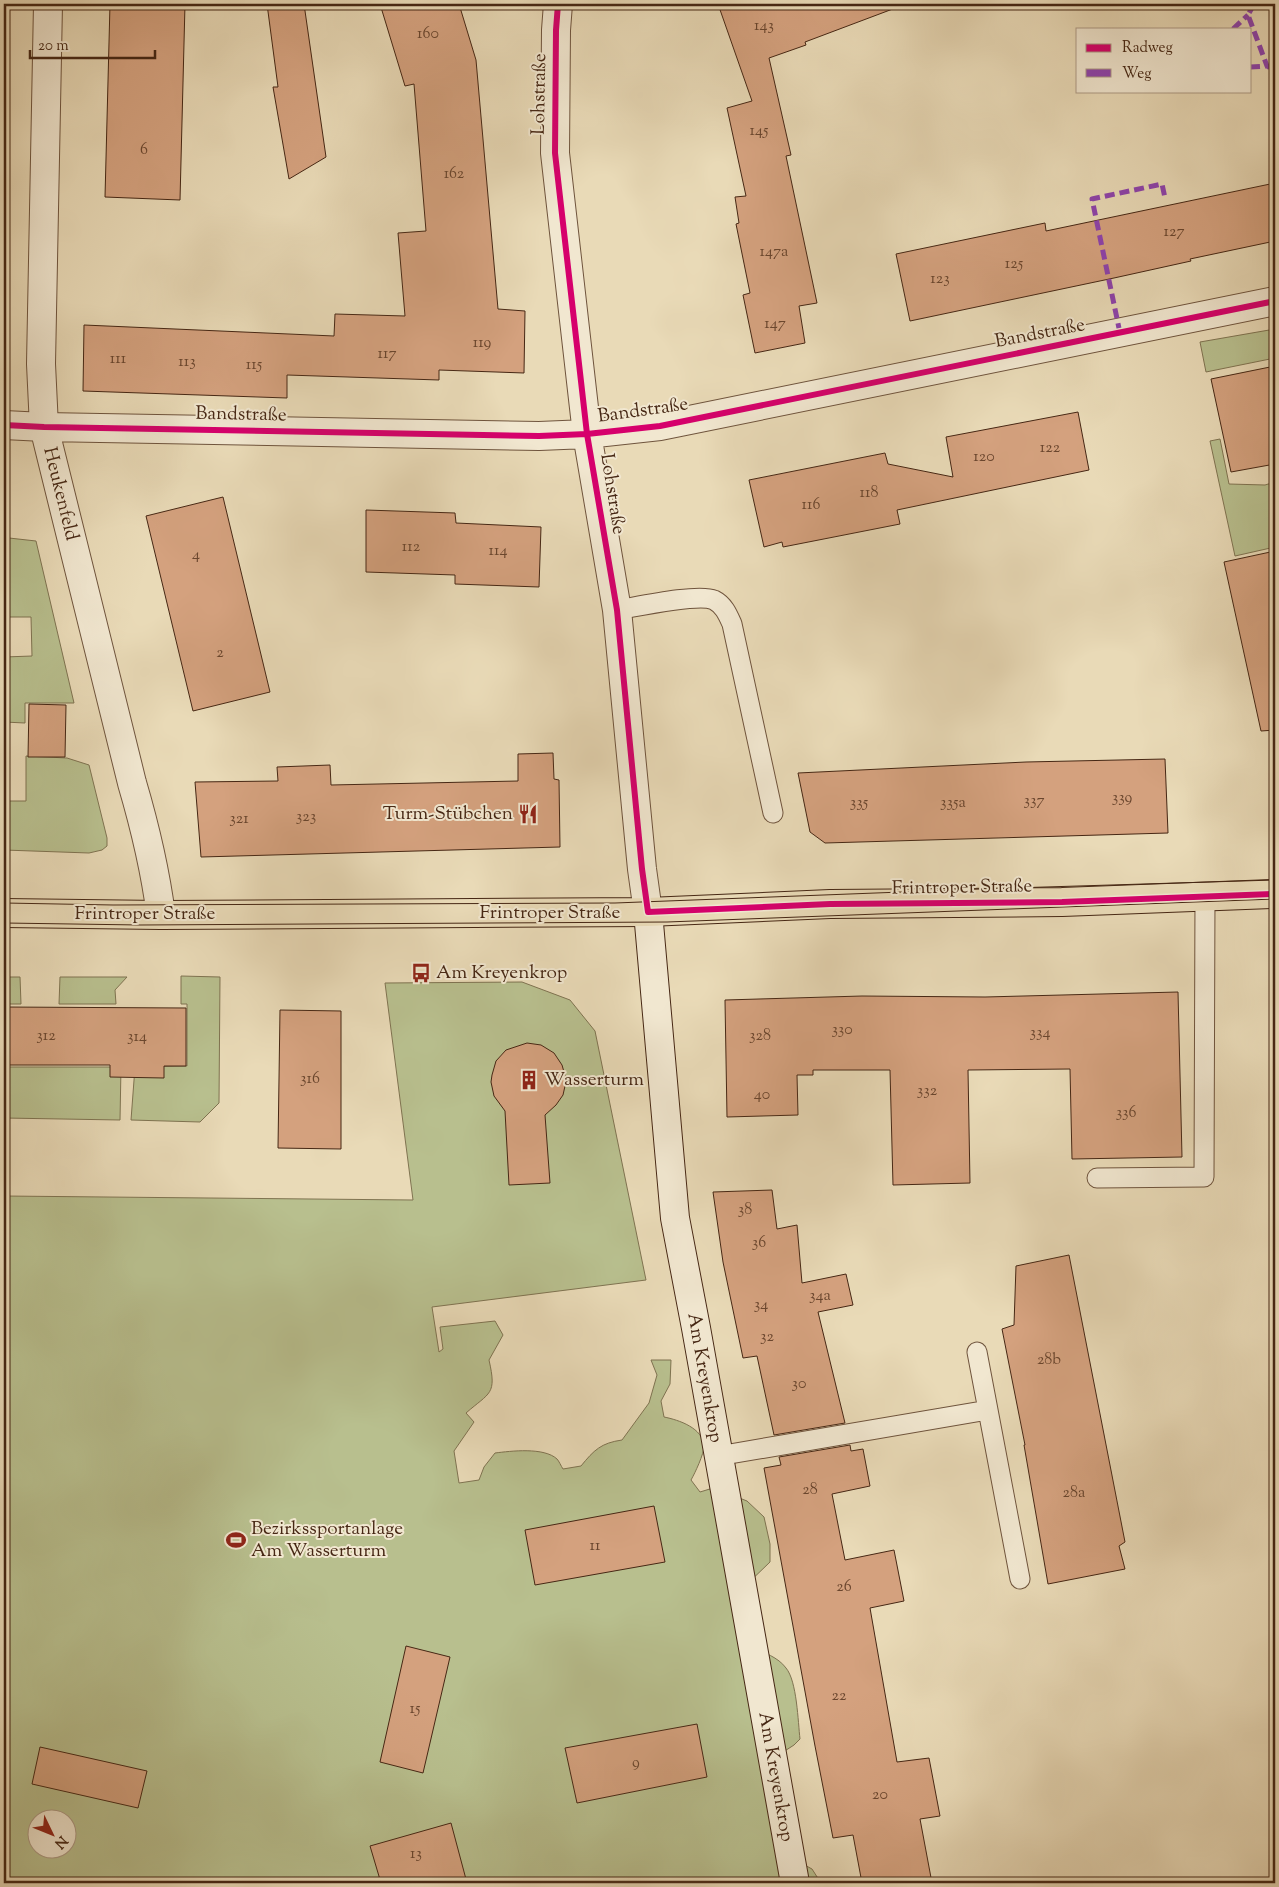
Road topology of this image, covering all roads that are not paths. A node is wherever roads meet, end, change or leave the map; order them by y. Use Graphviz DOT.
graph roads {
  1 [pos="48,4"];
  2 [pos="558,4"];
  3 [pos="1275,301"];
  4 [pos="4,425"];
  5 [pos="44,427"];
  6 [pos="587,434"];
  7 [pos="617,610"];
  8 [pos="773,813"];
  9 [pos="642,869"];
  10 [pos="1275,894"];
  11 [pos="1205,897"];
  12 [pos="4,912"];
  13 [pos="648,912"];
  14 [pos="161,915"];
  15 [pos="1097,1178"];
  16 [pos="977,1352"];
  17 [pos="988,1410"];
  18 [pos="718,1456"];
  19 [pos="1020,1579"];
  20 [pos="795,1883"];
  1 -- 5 [label="street, Heukenfeld"];
  2 -- 6 [label="street, Lohstraße"];
  3 -- 6 [label="street, Bandstraße"];
  4 -- 5 [label="street, Bandstraße"];
  5 -- 6 [label="street, Bandstraße"];
  5 -- 14 [label="street, Heukenfeld"];
  6 -- 7 [label="street, Lohstraße"];
  7 -- 8 [label="lane"];
  7 -- 9 [label="street, Lohstraße"];
  9 -- 13 [label="street, Am Kreyenkrop"];
  10 -- 11 [label="main road, Frintroper Straße"];
  11 -- 13 [label="main road, Frintroper Straße"];
  11 -- 15 [label="lane"];
  12 -- 14 [label="main road, Frintroper Straße"];
  13 -- 14 [label="main road, Frintroper Straße"];
  13 -- 18 [label="street, Am Kreyenkrop"];
  16 -- 17 [label="lane"];
  17 -- 18 [label="lane"];
  17 -- 19 [label="lane"];
  18 -- 20 [label="street, Am Kreyenkrop"];
}
